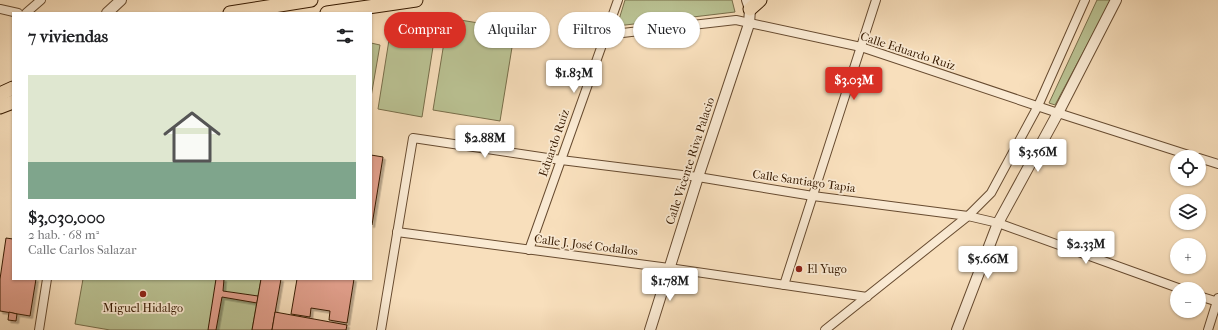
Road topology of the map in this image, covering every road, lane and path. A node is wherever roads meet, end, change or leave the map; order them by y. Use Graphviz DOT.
graph roads {
  1 [pos="41,0"];
  2 [pos="121,0"];
  3 [pos="311,0"];
  4 [pos="416,0"];
  5 [pos="618,0"];
  6 [pos="760,0"];
  7 [pos="876,0"];
  8 [pos="1085,0"];
  9 [pos="1116,0"];
  10 [pos="748,4"];
  11 [pos="0,9"];
  12 [pos="14,12"];
  13 [pos="27,12"];
  14 [pos="108,12"];
  15 [pos="236,12"];
  16 [pos="334,12"];
  17 [pos="614,12"];
  18 [pos="749,24"];
  19 [pos="625,33"];
  20 [pos="861,47"];
  21 [pos="600,48"];
  22 [pos="12,88"];
  23 [pos="0,94"];
  24 [pos="12,102"];
  25 [pos="1038,106"];
  26 [pos="0,107"];
  27 [pos="1058,113"];
  28 [pos="1173,150"];
  29 [pos="561,160"];
  30 [pos="1206,160"];
  31 [pos="1218,164"];
  32 [pos="698,177"];
  33 [pos="813,196"];
  34 [pos="968,216"];
  35 [pos="998,223"];
  36 [pos="397,232"];
  37 [pos="529,250"];
  38 [pos="669,268"];
  39 [pos="47,280"];
  40 [pos="784,285"];
  41 [pos="1170,285"];
  42 [pos="867,297"];
  43 [pos="1206,298"];
  44 [pos="1218,301"];
  45 [pos="39,330"];
  46 [pos="381,330"];
  47 [pos="650,330"];
  48 [pos="825,330"];
  49 [pos="957,330"];
  50 [pos="1208,330"];
  1 -- 13 [label="street"];
  2 -- 14 [label="street"];
  3 -- 15 [label="main road"];
  4 -- 16 [label="main road"];
  5 -- 17 [label="street, Eduardo Ruiz"];
  6 -- 10 [label="main road"];
  7 -- 20 [label="street"];
  8 -- 25 [label="street"];
  9 -- 27 [label="street"];
  10 -- 18 [label="street, Calle Vicente Riva Palacio"];
  11 -- 12 [label="street"];
  18 -- 19 [label="street, Calle Eduardo Ruiz"];
  18 -- 20 [label="street, Calle Eduardo Ruiz"];
  18 -- 32 [label="street, Calle Vicente Riva Palacio"];
  20 -- 25 [label="street, Calle Eduardo Ruiz"];
  20 -- 33 [label="street"];
  21 -- 29 [label="street, Eduardo Ruiz"];
  22 -- 23 [label="main road"];
  24 -- 26 [label="main road"];
  25 -- 27 [label="street, Calle Eduardo Ruiz"];
  25 -- 34 [label="street"];
  27 -- 28 [label="street, Calle Eduardo Ruiz"];
  27 -- 35 [label="street"];
  29 -- 32 [label="street, Calle Santiago Tapia"];
  29 -- 36 [label="street, Calle Santiago Tapia"];
  29 -- 37 [label="street, Eduardo Ruiz"];
  30 -- 31 [label="street"];
  32 -- 33 [label="street, Calle Santiago Tapia"];
  32 -- 38 [label="street, Calle Vicente Riva Palacio"];
  33 -- 34 [label="street, Calle Santiago Tapia"];
  33 -- 40 [label="street"];
  34 -- 35 [label="street, Calle Santiago Tapia"];
  34 -- 42 [label="street"];
  35 -- 41 [label="street, Calle Santiago Tapia"];
  35 -- 49 [label="street"];
  36 -- 37 [label="street, Calle J. José Codallos"];
  36 -- 46 [label="street"];
  37 -- 38 [label="street, Calle J. José Codallos"];
  38 -- 40 [label="street, Calle J. José Codallos"];
  38 -- 47 [label="street, Calle Vicente Riva Palacio"];
  39 -- 45 [label="street"];
  40 -- 42 [label="street, Calle J. José Codallos"];
  42 -- 48 [label="street"];
  43 -- 44 [label="street"];
  44 -- 50 [label="street"];
}
